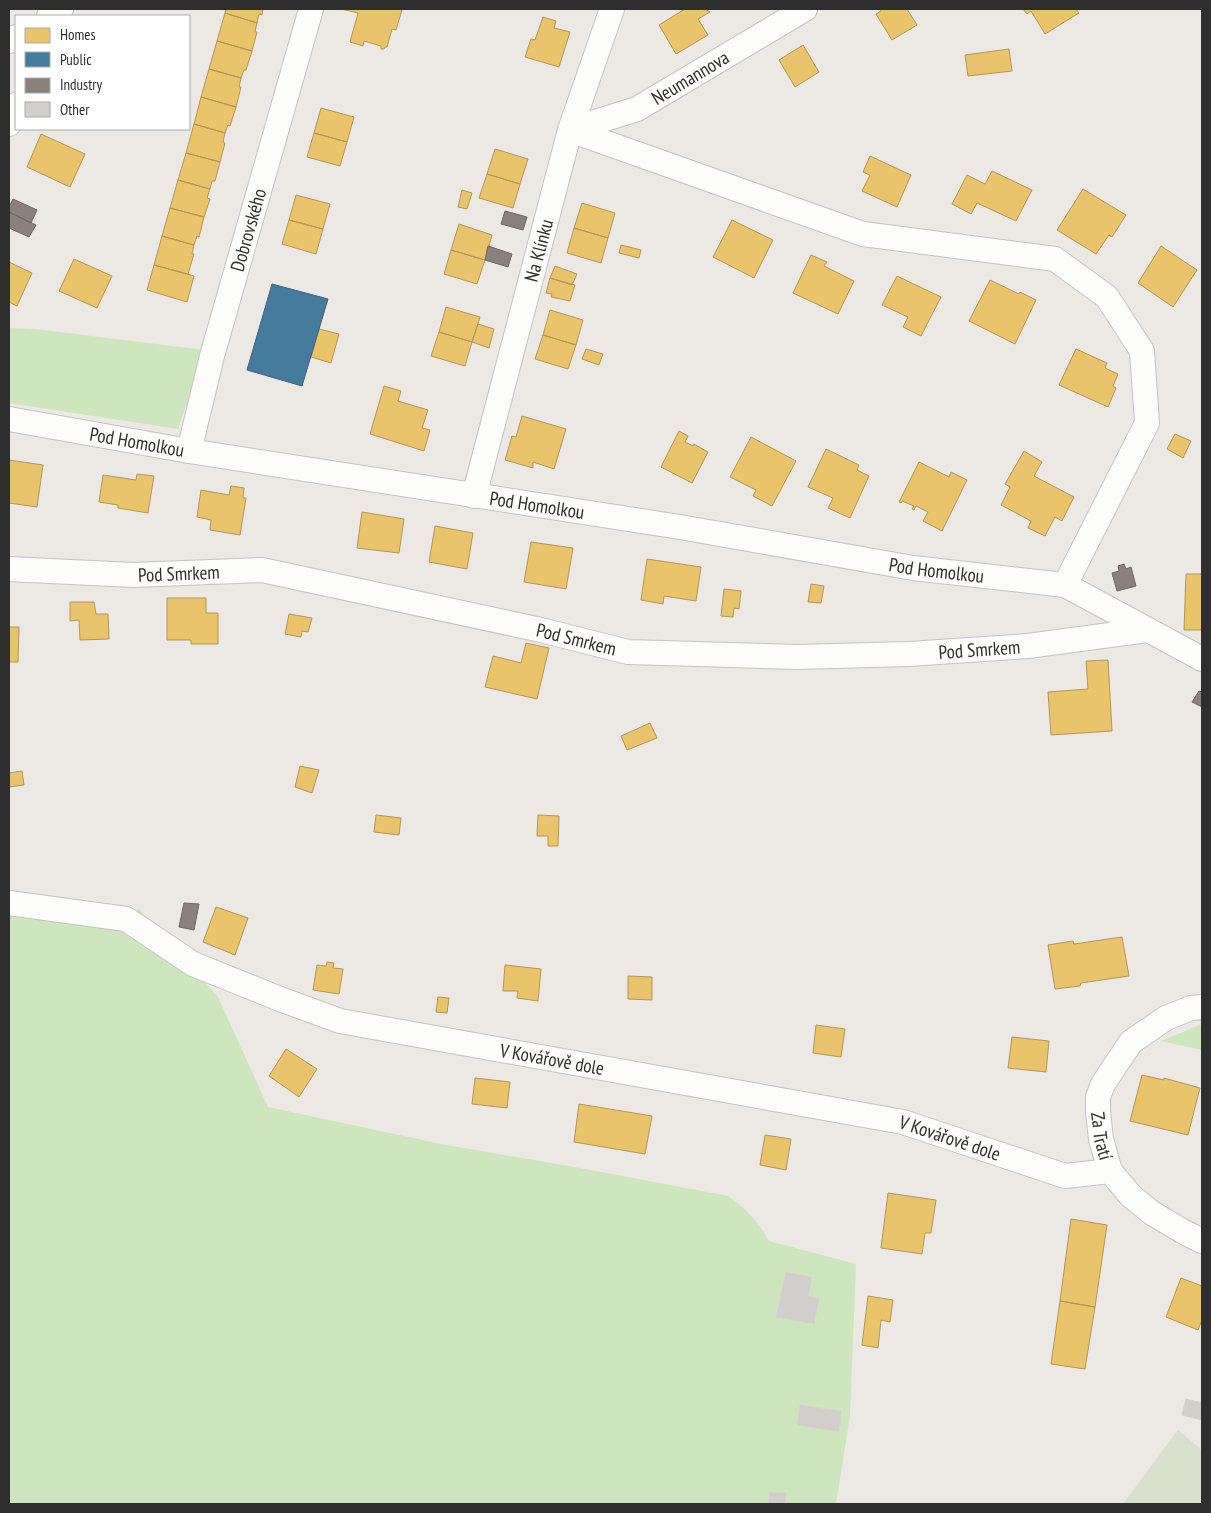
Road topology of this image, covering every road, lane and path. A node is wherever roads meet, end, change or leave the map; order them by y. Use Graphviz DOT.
graph roads {
  1 [pos="311,9"];
  2 [pos="612,9"];
  3 [pos="804,9"];
  4 [pos="15,108"];
  5 [pos="9,124"];
  6 [pos="570,130"];
  7 [pos="9,419"];
  8 [pos="189,451"];
  9 [pos="474,496"];
  10 [pos="9,569"];
  11 [pos="1065,585"];
  12 [pos="1147,630"];
  13 [pos="1202,659"];
  14 [pos="9,903"];
  15 [pos="1202,1007"];
  16 [pos="1110,1171"];
  17 [pos="1202,1241"];
  1 -- 8 [label="street, Dobrovského"];
  2 -- 6 [label="street, Na Klínku"];
  3 -- 6 [label="street, Neumannova"];
  4 -- 5 [label="street"];
  6 -- 9 [label="street, Na Klínku"];
  6 -- 11 [label="street"];
  7 -- 8 [label="street, Pod Homolkou"];
  8 -- 9 [label="street, Pod Homolkou"];
  9 -- 11 [label="street, Pod Homolkou"];
  10 -- 12 [label="street, Pod Smrkem"];
  11 -- 12 [label="street, Pod Homolkou"];
  12 -- 13 [label="street, Pod Homolkou"];
  14 -- 16 [label="street, V Kovářově dole"];
  15 -- 16 [label="street, Za Tratí"];
  16 -- 17 [label="street, Za Tratí"];
}
